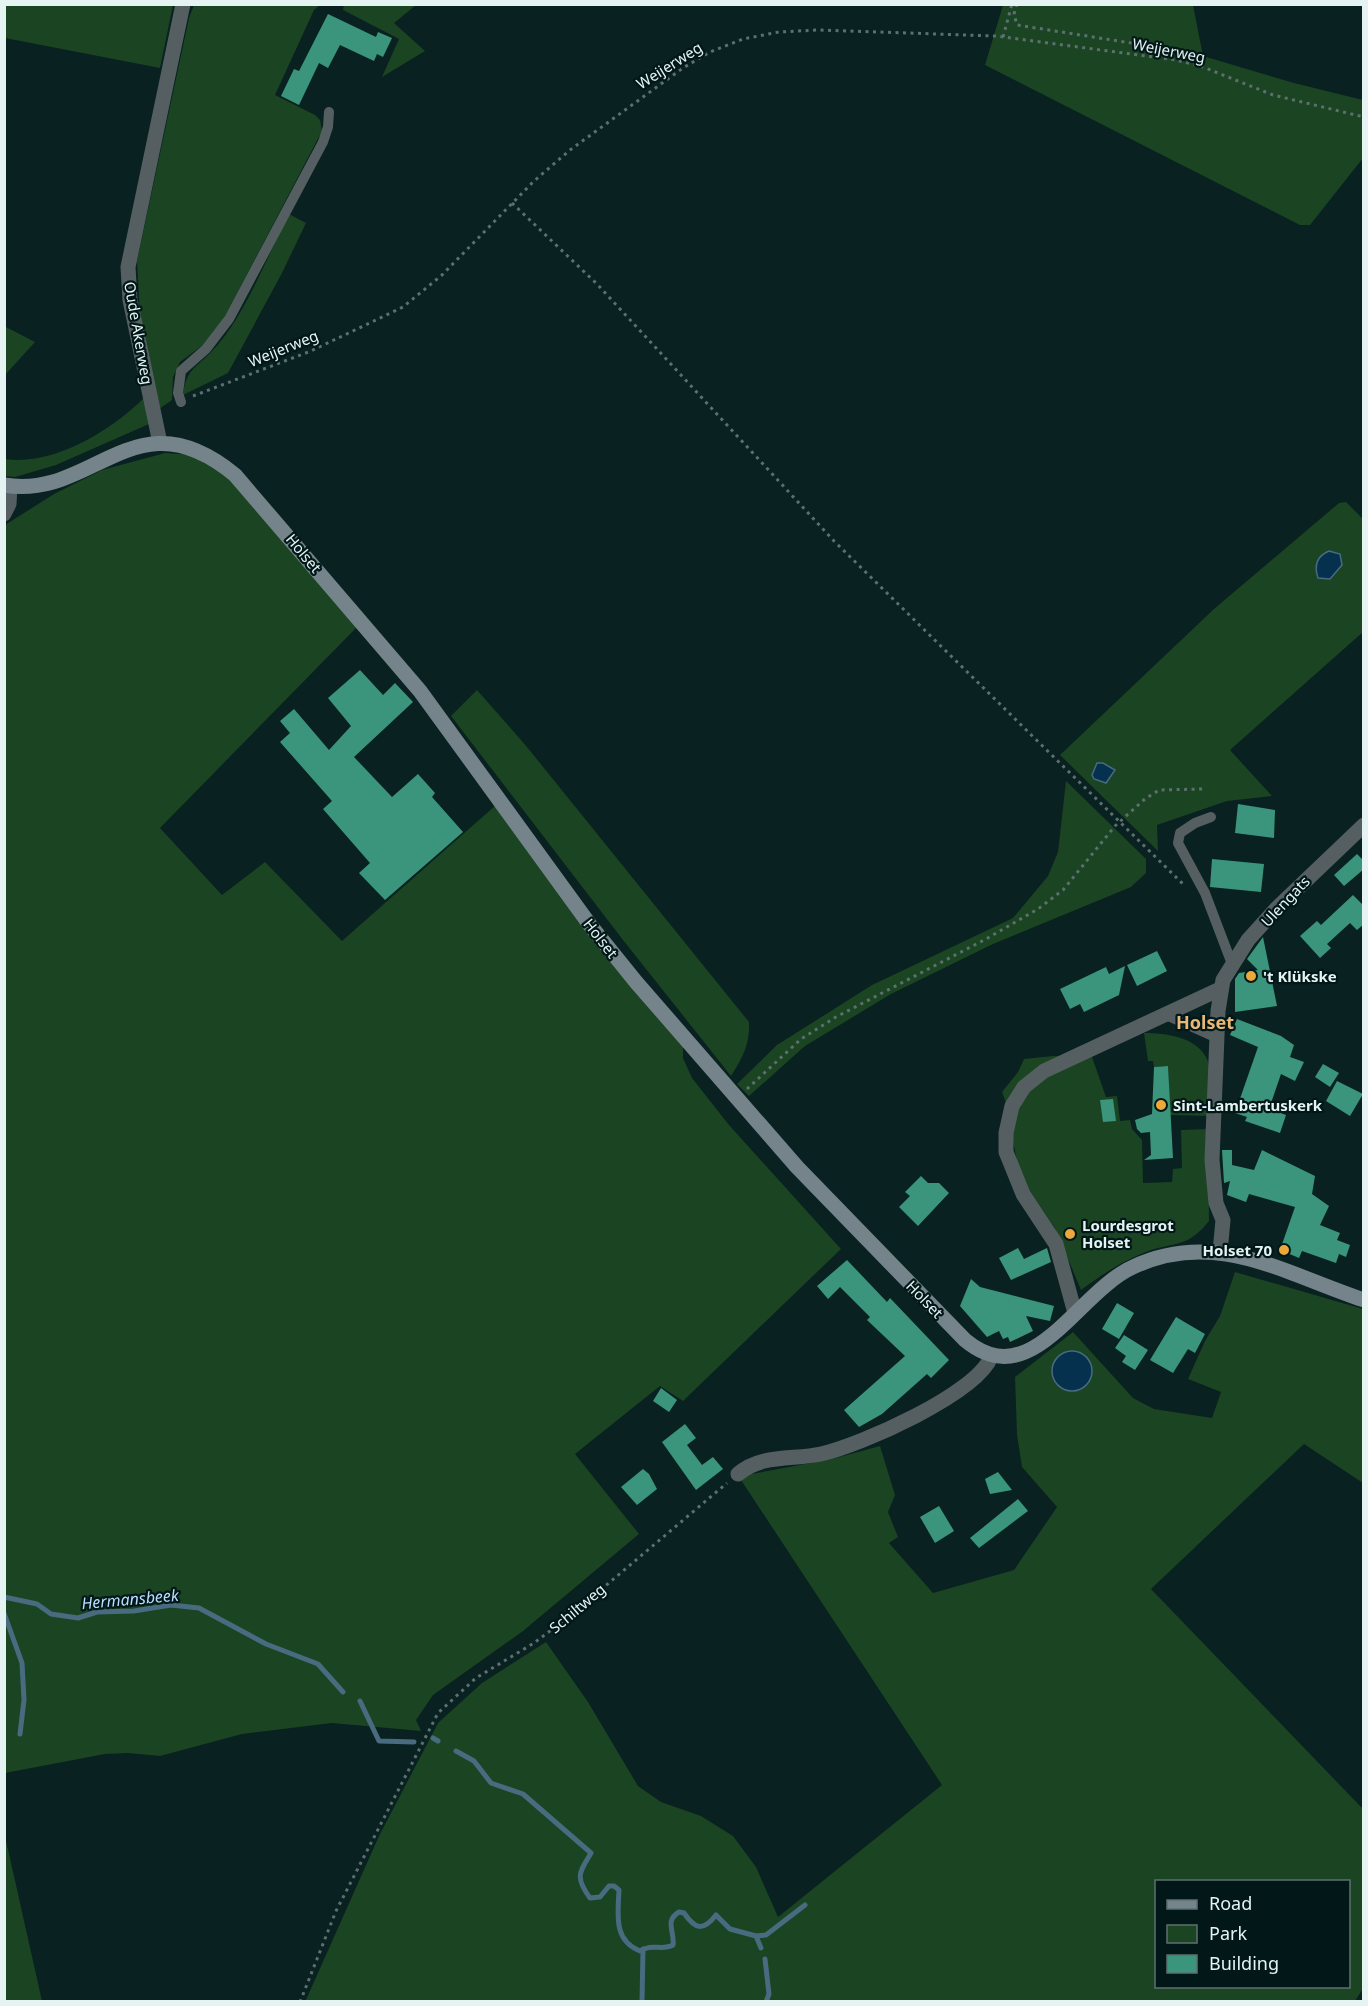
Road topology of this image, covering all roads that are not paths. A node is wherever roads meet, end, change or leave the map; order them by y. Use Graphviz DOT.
graph roads {
  1 [pos="183,4"];
  2 [pos="329,112"];
  3 [pos="181,402"];
  4 [pos="160,443"];
  5 [pos="7,486"];
  6 [pos="4,514"];
  7 [pos="1211,817"];
  8 [pos="1364,825"];
  9 [pos="1232,964"];
  10 [pos="1221,989"];
  11 [pos="1166,1015"];
  12 [pos="1217,1038"];
  13 [pos="1220,1252"];
  14 [pos="1364,1300"];
  15 [pos="1075,1313"];
  16 [pos="991,1357"];
  17 [pos="738,1474"];
  1 -- 4 [label="street, Oude Akerweg"];
  2 -- 3 [label="lane"];
  4 -- 5 [label="street"];
  4 -- 16 [label="street, Holset"];
  5 -- 6 [label="street"];
  7 -- 9 [label="lane"];
  8 -- 9 [label="street, Ulengats"];
  9 -- 10 [label="street, Ulengats"];
  10 -- 11 [label="street"];
  10 -- 12 [label="street"];
  11 -- 12 [label="lane"];
  11 -- 15 [label="street"];
  12 -- 13 [label="street"];
  13 -- 14 [label="street"];
  13 -- 15 [label="street"];
  15 -- 16 [label="street"];
  16 -- 17 [label="street"];
}
